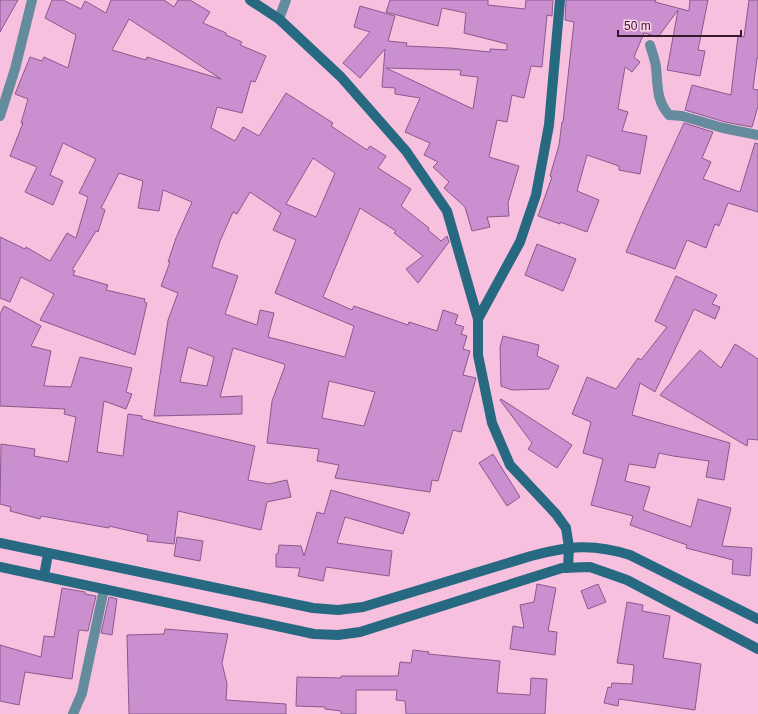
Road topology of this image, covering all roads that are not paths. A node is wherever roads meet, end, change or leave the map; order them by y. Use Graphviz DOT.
graph roads {
  1 [pos="32,0"];
  2 [pos="250,0"];
  3 [pos="286,0"];
  4 [pos="560,0"];
  5 [pos="279,19"];
  6 [pos="650,45"];
  7 [pos="0,116"];
  8 [pos="758,135"];
  9 [pos="478,319"];
  10 [pos="0,543"];
  11 [pos="569,548"];
  12 [pos="48,554"];
  13 [pos="0,567"];
  14 [pos="568,568"];
  15 [pos="44,576"];
  16 [pos="104,589"];
  17 [pos="758,619"];
  18 [pos="758,650"];
  19 [pos="73,714"];
  1 -- 7 [label="street"];
  2 -- 5 [label="main road"];
  3 -- 5 [label="street"];
  4 -- 9 [label="main road"];
  5 -- 9 [label="main road"];
  6 -- 8 [label="street"];
  9 -- 11 [label="main road"];
  10 -- 12 [label="main road"];
  11 -- 12 [label="main road"];
  11 -- 14 [label="main road"];
  11 -- 17 [label="main road"];
  12 -- 15 [label="main road"];
  13 -- 15 [label="main road"];
  14 -- 16 [label="main road"];
  14 -- 18 [label="main road"];
  15 -- 16 [label="main road"];
  16 -- 19 [label="street"];
}
